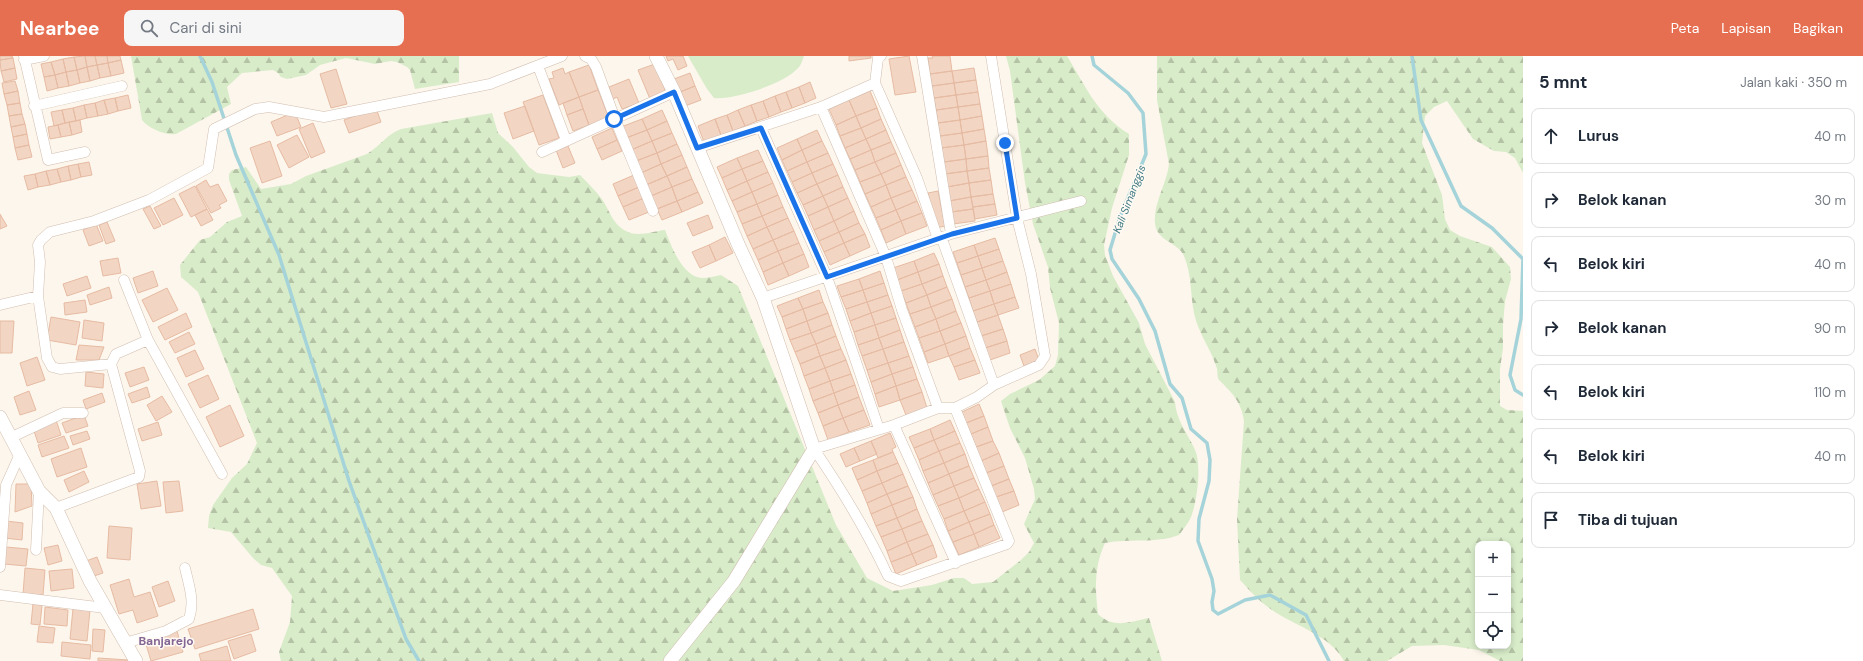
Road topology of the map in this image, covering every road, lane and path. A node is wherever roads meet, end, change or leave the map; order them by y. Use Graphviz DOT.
graph roads {
  1 [pos="44,56"];
  2 [pos="562,56"];
  3 [pos="585,56"];
  4 [pos="656,56"];
  5 [pos="922,56"];
  6 [pos="991,56"];
  7 [pos="879,57"];
  8 [pos="24,58"];
  9 [pos="538,66"];
  10 [pos="875,83"];
  11 [pos="122,86"];
  12 [pos="674,92"];
  13 [pos="34,106"];
  14 [pos="821,107"];
  15 [pos="614,119"];
  16 [pos="761,128"];
  17 [pos="566,140"];
  18 [pos="697,148"];
  19 [pos="85,152"];
  20 [pos="542,152"];
  21 [pos="1082,201"];
  22 [pos="653,210"];
  23 [pos="1017,218"];
  24 [pos="952,234"];
  25 [pos="940,239"];
  26 [pos="886,257"];
  27 [pos="827,277"];
  28 [pos="124,280"];
  29 [pos="38,296"];
  30 [pos="763,298"];
  31 [pos="0,305"];
  32 [pos="148,340"];
  33 [pos="111,364"];
  34 [pos="994,385"];
  35 [pos="938,408"];
  36 [pos="956,408"];
  37 [pos="83,413"];
  38 [pos="0,417"];
  39 [pos="894,425"];
  40 [pos="879,429"];
  41 [pos="12,437"];
  42 [pos="814,448"];
  43 [pos="20,454"];
  44 [pos="222,474"];
  45 [pos="39,491"];
  46 [pos="56,508"];
  47 [pos="36,550"];
  48 [pos="956,563"];
  49 [pos="0,567"];
  50 [pos="185,568"];
  51 [pos="0,595"];
  52 [pos="105,608"];
  53 [pos="125,642"];
  54 [pos="136,661"];
  55 [pos="670,661"];
  1 -- 8 [label="street"];
  2 -- 9 [label="street"];
  3 -- 15 [label="street"];
  4 -- 12 [label="street"];
  5 -- 24 [label="street"];
  6 -- 23 [label="street"];
  7 -- 10 [label="street"];
  8 -- 13 [label="street"];
  9 -- 17 [label="street"];
  9 -- 29 [label="street"];
  10 -- 14 [label="street"];
  10 -- 25 [label="street"];
  11 -- 13 [label="street"];
  12 -- 15 [label="street"];
  12 -- 18 [label="street"];
  13 -- 19 [label="street"];
  14 -- 16 [label="street"];
  14 -- 26 [label="street"];
  15 -- 17 [label="street"];
  15 -- 22 [label="street"];
  16 -- 18 [label="street"];
  16 -- 27 [label="street"];
  17 -- 20 [label="street"];
  18 -- 30 [label="street"];
  21 -- 23 [label="street"];
  23 -- 24 [label="street"];
  23 -- 34 [label="street"];
  24 -- 25 [label="street"];
  25 -- 26 [label="street"];
  25 -- 34 [label="street"];
  26 -- 27 [label="street"];
  26 -- 35 [label="street"];
  27 -- 30 [label="street"];
  27 -- 40 [label="street"];
  28 -- 32 [label="street"];
  29 -- 31 [label="street"];
  29 -- 33 [label="street"];
  30 -- 42 [label="street"];
  32 -- 33 [label="street"];
  32 -- 44 [label="street"];
  33 -- 46 [label="street"];
  34 -- 36 [label="street"];
  35 -- 36 [label="street"];
  35 -- 39 [label="street"];
  36 -- 48 [label="street"];
  37 -- 41 [label="street"];
  38 -- 41 [label="street"];
  39 -- 40 [label="street"];
  39 -- 48 [label="street"];
  40 -- 42 [label="street"];
  41 -- 43 [label="street"];
  42 -- 48 [label="street"];
  42 -- 55 [label="street"];
  43 -- 45 [label="street"];
  43 -- 49 [label="street"];
  45 -- 46 [label="street"];
  45 -- 47 [label="street"];
  46 -- 52 [label="street"];
  50 -- 53 [label="street"];
  51 -- 52 [label="street"];
  52 -- 53 [label="street"];
  53 -- 54 [label="street"];
}
